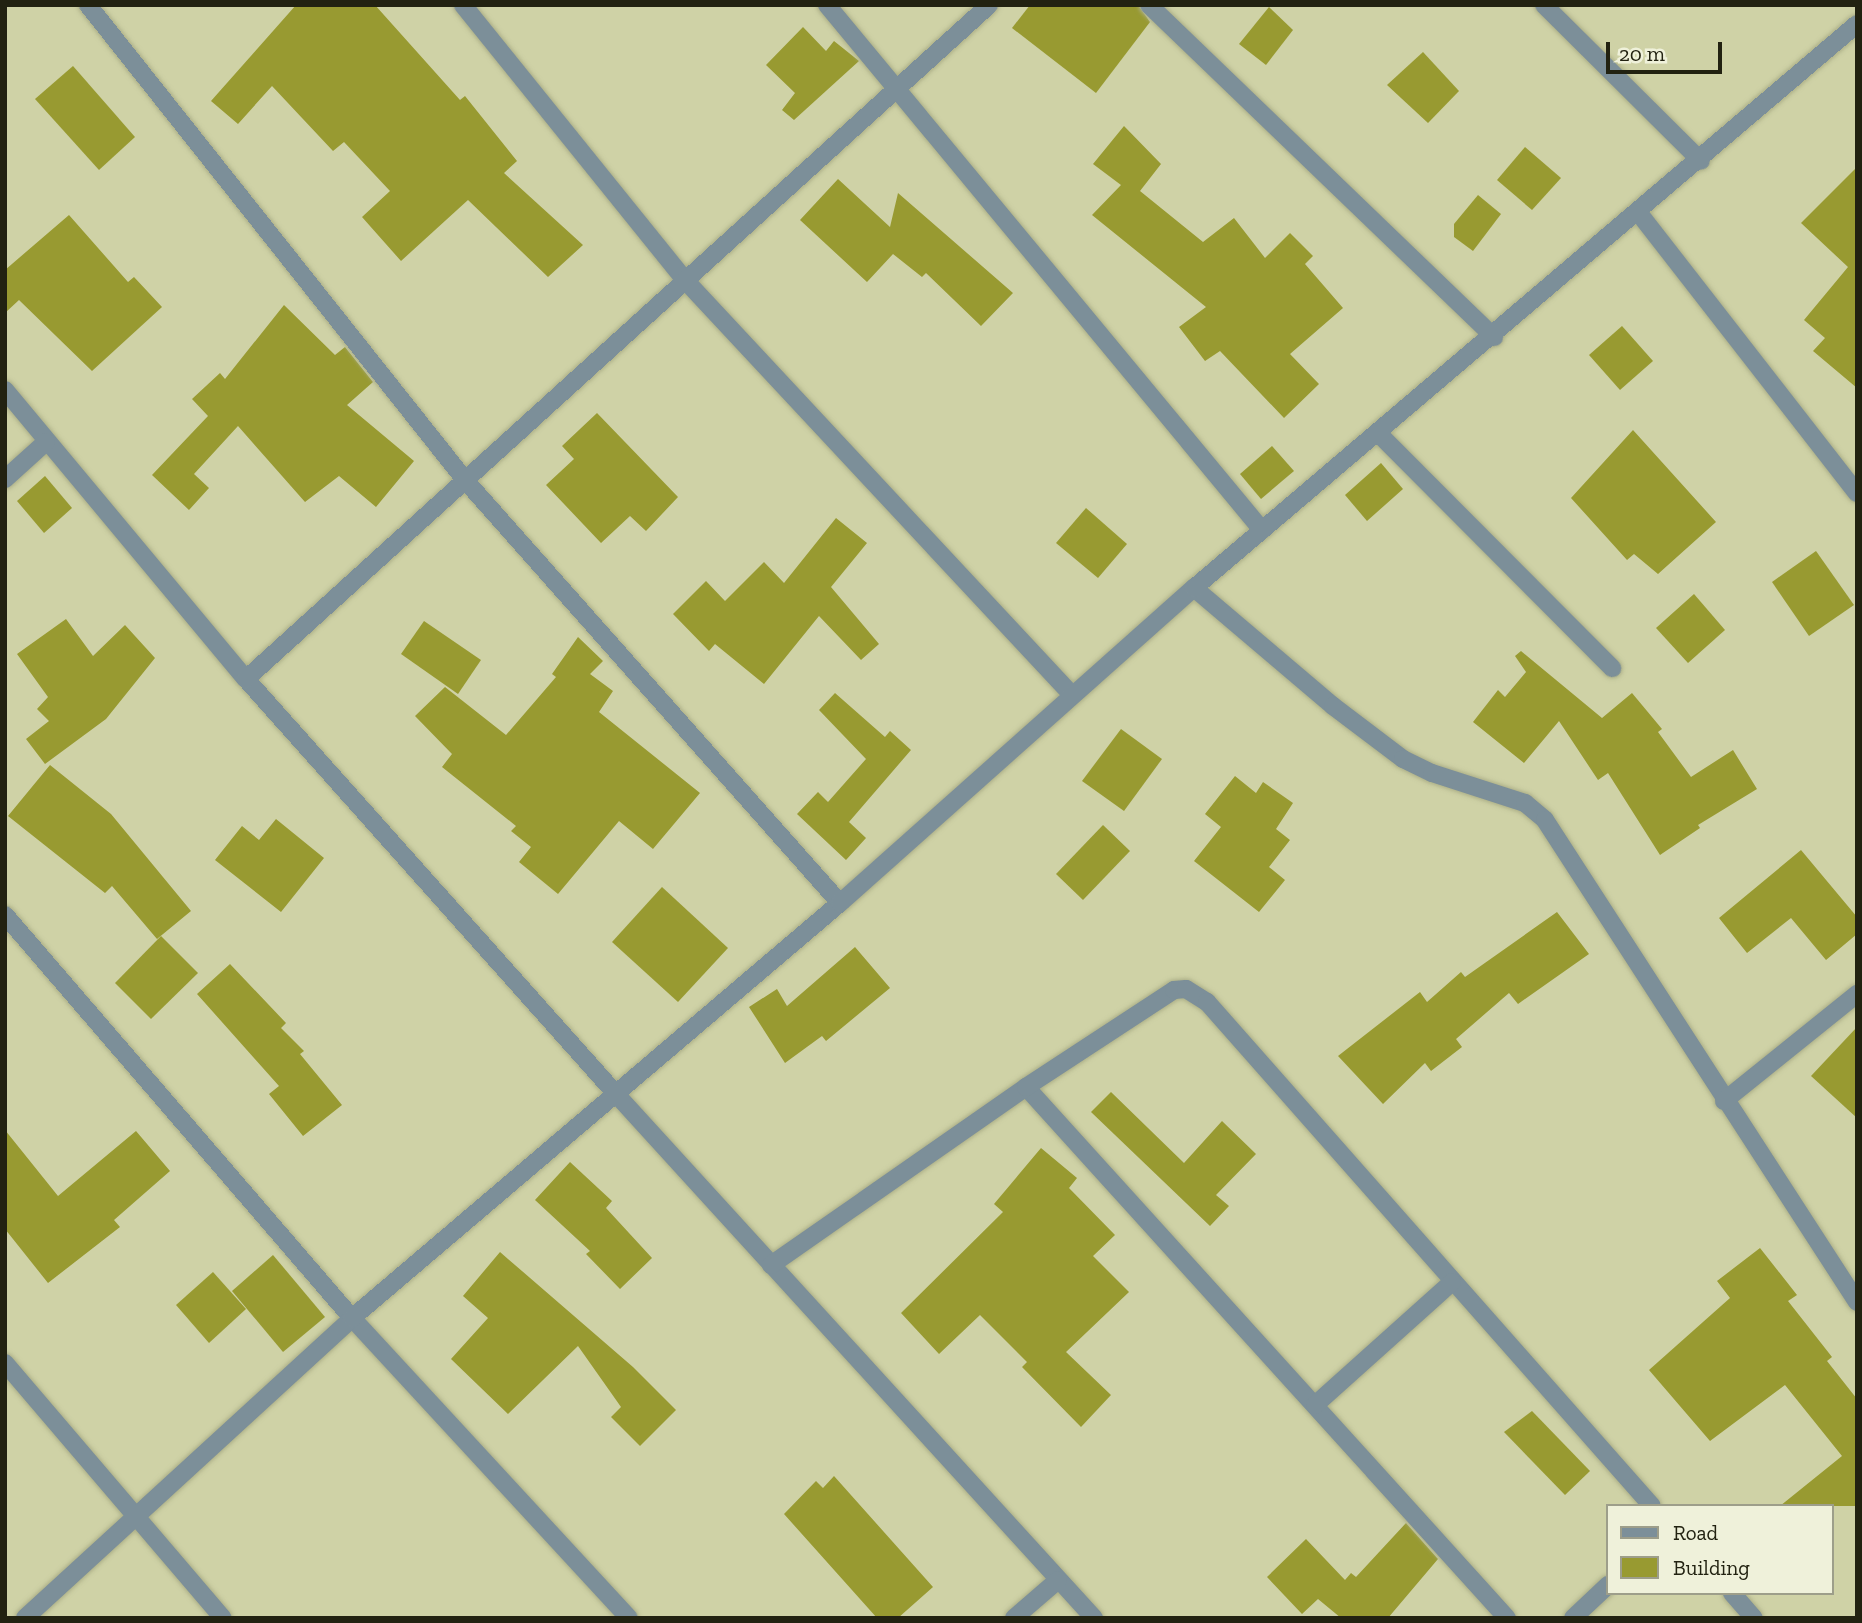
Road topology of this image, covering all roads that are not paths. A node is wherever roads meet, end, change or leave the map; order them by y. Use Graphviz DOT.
graph roads {
  1 [pos="88,5"];
  2 [pos="463,5"];
  3 [pos="827,5"];
  4 [pos="989,5"];
  5 [pos="1149,5"];
  6 [pos="1544,5"];
  7 [pos="1857,24"];
  8 [pos="896,90"];
  9 [pos="1700,161"];
  10 [pos="1638,212"];
  11 [pos="685,280"];
  12 [pos="1494,337"];
  13 [pos="5,390"];
  14 [pos="1378,433"];
  15 [pos="46,442"];
  16 [pos="5,479"];
  17 [pos="465,480"];
  18 [pos="1857,493"];
  19 [pos="1262,530"];
  20 [pos="1194,588"];
  21 [pos="1612,668"];
  22 [pos="246,679"];
  23 [pos="1072,695"];
  24 [pos="840,903"];
  25 [pos="5,915"];
  26 [pos="1857,994"];
  27 [pos="1026,1087"];
  28 [pos="616,1094"];
  29 [pos="1724,1101"];
  30 [pos="771,1265"];
  31 [pos="1452,1282"];
  32 [pos="1857,1302"];
  33 [pos="352,1318"];
  34 [pos="5,1363"];
  35 [pos="1315,1405"];
  36 [pos="1650,1504"];
  37 [pos="138,1516"];
  38 [pos="1058,1580"];
  39 [pos="1606,1587"];
  40 [pos="1734,1595"];
  41 [pos="25,1618"];
  42 [pos="223,1618"];
  43 [pos="629,1618"];
  44 [pos="1014,1618"];
  45 [pos="1094,1618"];
  46 [pos="1507,1618"];
  47 [pos="1573,1618"];
  48 [pos="1755,1618"];
  1 -- 17 [label="street"];
  2 -- 11 [label="street"];
  3 -- 8 [label="street"];
  4 -- 8 [label="street"];
  5 -- 12 [label="street"];
  6 -- 9 [label="street"];
  7 -- 9 [label="street"];
  8 -- 11 [label="street"];
  8 -- 19 [label="street"];
  9 -- 10 [label="street"];
  10 -- 12 [label="street"];
  10 -- 18 [label="street"];
  11 -- 17 [label="street"];
  11 -- 23 [label="street"];
  12 -- 14 [label="street"];
  13 -- 15 [label="street"];
  14 -- 19 [label="street"];
  14 -- 21 [label="street"];
  15 -- 16 [label="street"];
  15 -- 22 [label="street"];
  17 -- 22 [label="street"];
  17 -- 24 [label="street"];
  19 -- 20 [label="street"];
  20 -- 23 [label="street"];
  20 -- 29 [label="street"];
  22 -- 28 [label="street"];
  23 -- 24 [label="street"];
  24 -- 28 [label="street"];
  25 -- 33 [label="street"];
  26 -- 29 [label="street"];
  27 -- 30 [label="street"];
  27 -- 31 [label="street"];
  27 -- 35 [label="street"];
  28 -- 30 [label="street"];
  28 -- 33 [label="street"];
  29 -- 32 [label="street"];
  30 -- 38 [label="street"];
  31 -- 35 [label="street"];
  31 -- 36 [label="street"];
  33 -- 37 [label="street"];
  33 -- 43 [label="street"];
  34 -- 37 [label="street"];
  35 -- 46 [label="street"];
  37 -- 41 [label="street"];
  37 -- 42 [label="street"];
  38 -- 44 [label="street"];
  38 -- 45 [label="street"];
  39 -- 47 [label="street"];
  40 -- 48 [label="street"];
}
